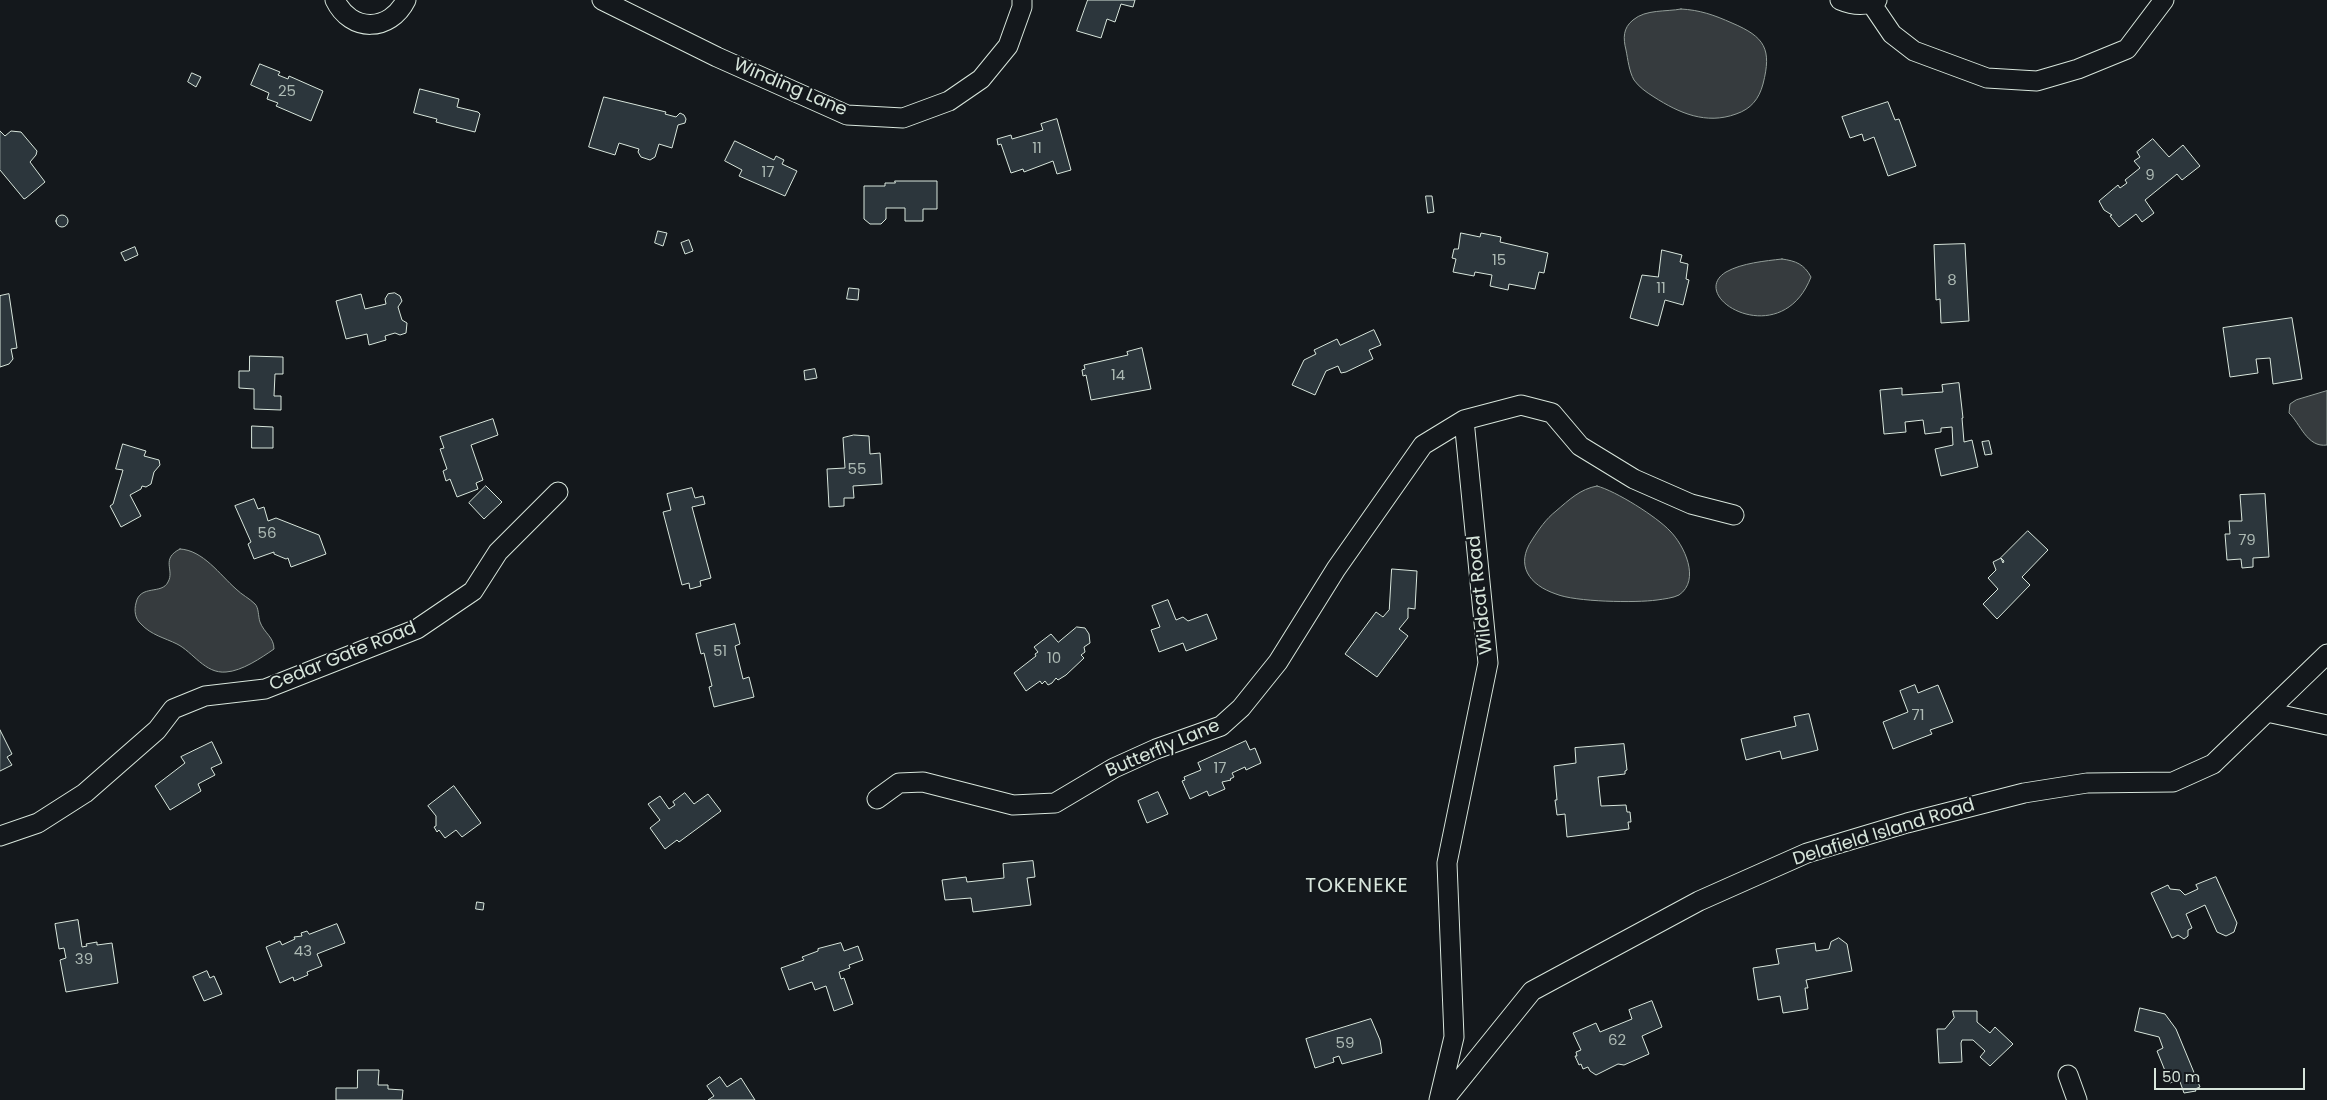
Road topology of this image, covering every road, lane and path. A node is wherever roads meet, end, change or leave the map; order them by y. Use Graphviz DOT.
graph roads {
  1 [pos="335,0"];
  2 [pos="406,0"];
  3 [pos="602,0"];
  4 [pos="1022,0"];
  5 [pos="1840,0"];
  6 [pos="2164,0"];
  7 [pos="1874,2"];
  8 [pos="1464,420"];
  9 [pos="558,492"];
  10 [pos="1734,515"];
  11 [pos="2327,654"];
  12 [pos="2267,712"];
  13 [pos="2327,724"];
  14 [pos="877,799"];
  15 [pos="0,836"];
  16 [pos="2068,1075"];
  17 [pos="1439,1100"];
  18 [pos="1444,1100"];
  19 [pos="2077,1100"];
  1 -- 2 [label="street"];
  3 -- 4 [label="street, Winding Lane"];
  5 -- 7 [label="street"];
  6 -- 7 [label="street"];
  8 -- 10 [label="street"];
  8 -- 14 [label="street, Butterfly Lane"];
  8 -- 17 [label="street, Wildcat Road"];
  9 -- 15 [label="street, Cedar Gate Road"];
  11 -- 12 [label="street, Delafield Island Road"];
  12 -- 13 [label="street"];
  12 -- 18 [label="street, Delafield Island Road"];
  16 -- 19 [label="street"];
}
